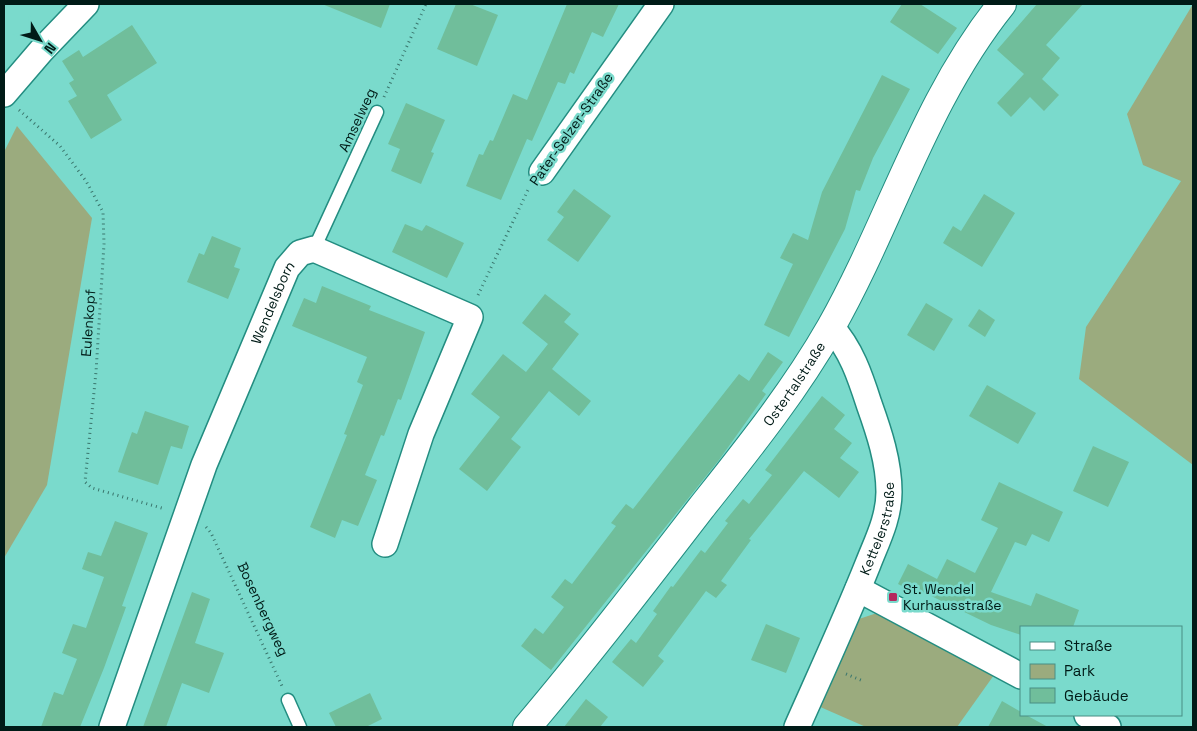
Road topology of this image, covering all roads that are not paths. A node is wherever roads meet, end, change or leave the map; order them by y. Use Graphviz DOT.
graph roads {
  1 [pos="86,4"];
  2 [pos="661,4"];
  3 [pos="1002,4"];
  4 [pos="11,102"];
  5 [pos="377,112"];
  6 [pos="542,172"];
  7 [pos="314,249"];
  8 [pos="831,327"];
  9 [pos="385,544"];
  10 [pos="858,589"];
  11 [pos="1020,675"];
  12 [pos="288,700"];
  13 [pos="1089,716"];
  14 [pos="112,727"];
  15 [pos="300,727"];
  16 [pos="527,727"];
  17 [pos="797,727"];
  18 [pos="1108,727"];
  1 -- 4 [label="street"];
  2 -- 6 [label="street, Pater-Selzer-Straße"];
  3 -- 8 [label="street, Ostertalstraße"];
  5 -- 7 [label="lane, Amselweg"];
  7 -- 9 [label="street"];
  7 -- 14 [label="street, Wendelsborn"];
  8 -- 10 [label="street, Kettelerstraße"];
  8 -- 16 [label="street, Ostertalstraße"];
  10 -- 11 [label="street"];
  10 -- 17 [label="street, Kettelerstraße"];
  12 -- 15 [label="lane"];
  13 -- 18 [label="street"];
}
